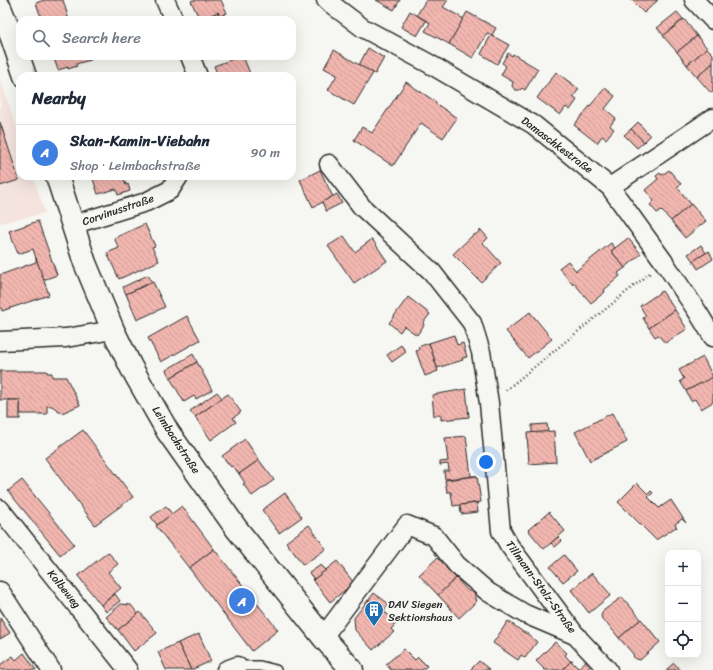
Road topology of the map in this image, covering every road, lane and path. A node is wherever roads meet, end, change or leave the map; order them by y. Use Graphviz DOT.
graph roads {
  1 [pos="165,0"];
  2 [pos="326,0"];
  3 [pos="694,0"];
  4 [pos="0,8"];
  5 [pos="172,16"];
  6 [pos="713,20"];
  7 [pos="16,50"];
  8 [pos="20,60"];
  9 [pos="192,60"];
  10 [pos="24,72"];
  11 [pos="196,72"];
  12 [pos="713,118"];
  13 [pos="329,164"];
  14 [pos="58,180"];
  15 [pos="176,180"];
  16 [pos="610,187"];
  17 [pos="72,225"];
  18 [pos="650,273"];
  19 [pos="113,330"];
  20 [pos="713,337"];
  21 [pos="0,341"];
  22 [pos="490,403"];
  23 [pos="0,509"];
  24 [pos="0,591"];
  25 [pos="323,637"];
  26 [pos="577,637"];
  27 [pos="232,668"];
  28 [pos="51,670"];
  29 [pos="128,670"];
  30 [pos="276,670"];
  31 [pos="352,670"];
  32 [pos="608,670"];
  1 -- 5 [label="street"];
  2 -- 16 [label="street, Damaschkestraße"];
  3 -- 6 [label="street"];
  4 -- 7 [label="main road"];
  8 -- 10 [label="main road"];
  9 -- 11 [label="street"];
  12 -- 16 [label="street"];
  13 -- 22 [label="street, Tillmann-Stolz-Straße"];
  14 -- 17 [label="main road, Leimbachstraße"];
  15 -- 17 [label="street, Corvinusstraße"];
  16 -- 20 [label="street, Damaschkestraße"];
  17 -- 19 [label="main road, Leimbachstraße"];
  18 -- 22 [label="path"];
  19 -- 21 [label="street"];
  19 -- 25 [label="main road, Leimbachstraße"];
  22 -- 26 [label="street, Tillmann-Stolz-Straße"];
  23 -- 29 [label="street, Kolbeweg"];
  24 -- 28 [label="street"];
  25 -- 26 [label="street, Tillmann-Stolz-Straße"];
  25 -- 31 [label="main road, Leimbachstraße"];
  26 -- 32 [label="street, Tillmann-Stolz-Straße"];
  27 -- 30 [label="lane"];
}
